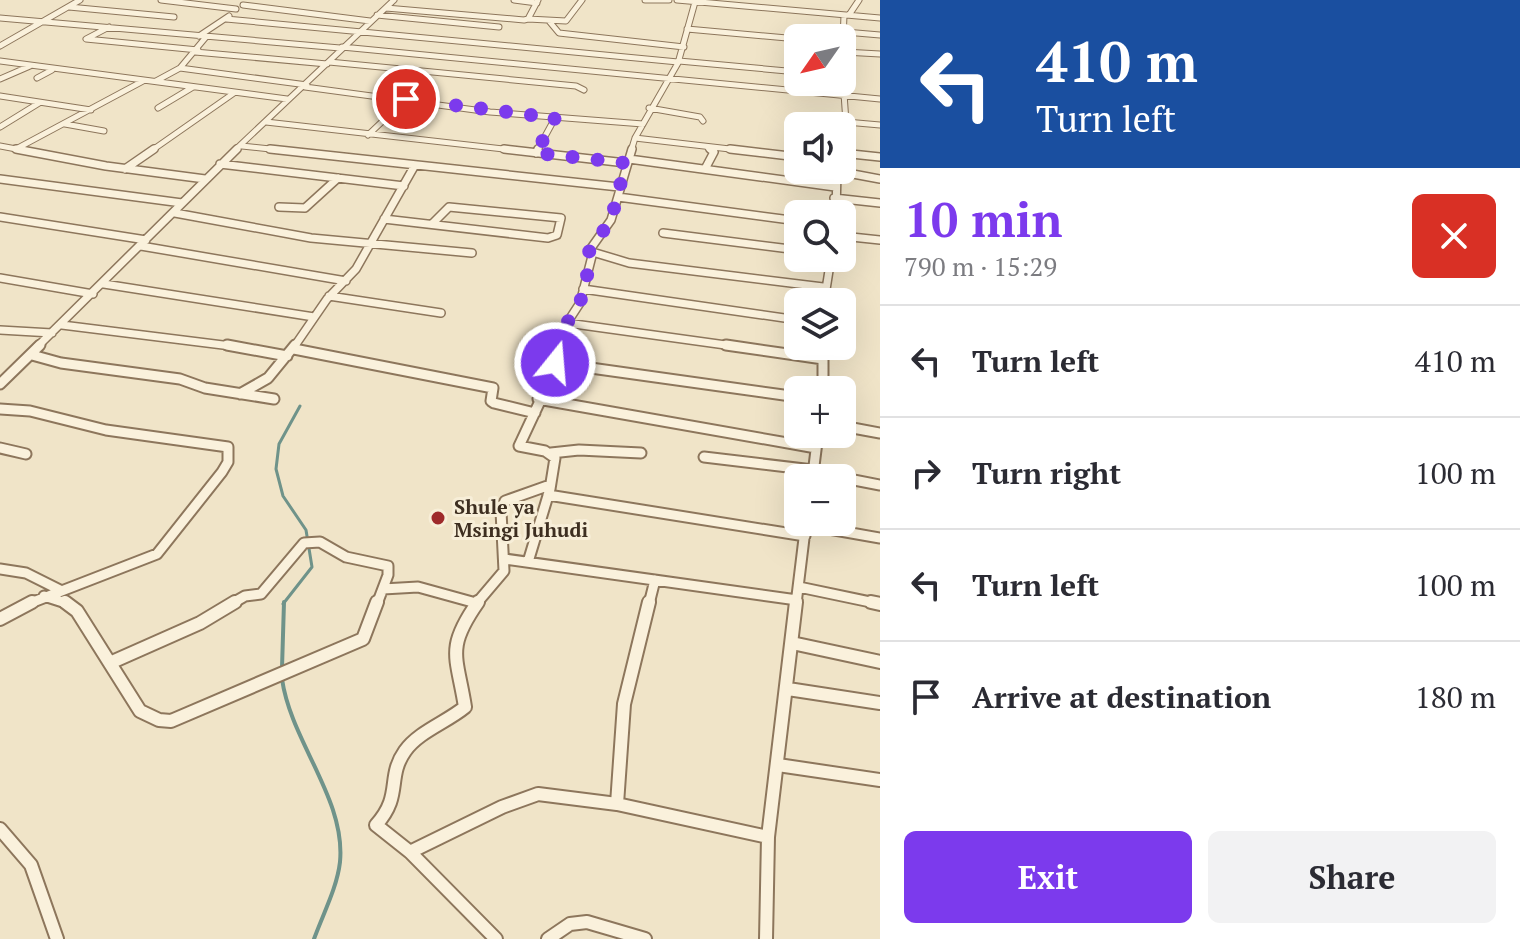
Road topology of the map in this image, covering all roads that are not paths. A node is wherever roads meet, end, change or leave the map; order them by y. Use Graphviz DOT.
graph roads {
  1 [pos="80,0"];
  2 [pos="161,0"];
  3 [pos="394,0"];
  4 [pos="514,0"];
  5 [pos="582,0"];
  6 [pos="645,0"];
  7 [pos="669,0"];
  8 [pos="677,0"];
  9 [pos="741,0"];
  10 [pos="859,0"];
  11 [pos="537,2"];
  12 [pos="695,2"];
  13 [pos="795,2"];
  14 [pos="244,3"];
  15 [pos="737,6"];
  16 [pos="69,7"];
  17 [pos="386,8"];
  18 [pos="236,9"];
  19 [pos="787,11"];
  20 [pos="301,13"];
  21 [pos="377,15"];
  22 [pos="846,15"];
  23 [pos="174,17"];
  24 [pos="0,18"];
  25 [pos="504,18"];
  26 [pos="880,18"];
  27 [pos="226,19"];
  28 [pos="528,19"];
  29 [pos="370,21"];
  30 [pos="549,21"];
  31 [pos="41,22"];
  32 [pos="845,24"];
  33 [pos="284,26"];
  34 [pos="109,27"];
  35 [pos="499,27"];
  36 [pos="687,29"];
  37 [pos="151,31"];
  38 [pos="358,33"];
  39 [pos="856,33"];
  40 [pos="880,35"];
  41 [pos="203,37"];
  42 [pos="784,38"];
  43 [pos="129,44"];
  44 [pos="482,44"];
  45 [pos="0,46"];
  46 [pos="684,47"];
  47 [pos="341,48"];
  48 [pos="196,51"];
  49 [pos="856,53"];
  50 [pos="880,54"];
  51 [pos="0,61"];
  52 [pos="766,61"];
  53 [pos="679,62"];
  54 [pos="328,63"];
  55 [pos="30,66"];
  56 [pos="180,68"];
  57 [pos="768,69"];
  58 [pos="52,70"];
  59 [pos="784,71"];
  60 [pos="37,78"];
  61 [pos="669,78"];
  62 [pos="0,79"];
  63 [pos="143,81"];
  64 [pos="155,81"];
  65 [pos="306,86"];
  66 [pos="193,87"];
  67 [pos="784,89"];
  68 [pos="584,90"];
  69 [pos="234,93"];
  70 [pos="0,96"];
  71 [pos="853,96"];
  72 [pos="9,98"];
  73 [pos="287,99"];
  74 [pos="406,99"];
  75 [pos="880,99"];
  76 [pos="0,102"];
  77 [pos="39,103"];
  78 [pos="158,108"];
  79 [pos="649,108"];
  80 [pos="92,110"];
  81 [pos="555,118"];
  82 [pos="703,121"];
  83 [pos="266,122"];
  84 [pos="856,123"];
  85 [pos="65,124"];
  86 [pos="643,124"];
  87 [pos="880,125"];
  88 [pos="0,127"];
  89 [pos="104,131"];
  90 [pos="368,135"];
  91 [pos="635,138"];
  92 [pos="0,146"];
  93 [pos="242,146"];
  94 [pos="704,146"];
  95 [pos="723,148"];
  96 [pos="16,149"];
  97 [pos="536,153"];
  98 [pos="856,154"];
  99 [pos="712,155"];
  100 [pos="784,155"];
  101 [pos="880,157"];
  102 [pos="627,161"];
  103 [pos="220,164"];
  104 [pos="415,165"];
  105 [pos="124,169"];
  106 [pos="705,169"];
  107 [pos="856,175"];
  108 [pos="338,178"];
  109 [pos="0,179"];
  110 [pos="205,179"];
  111 [pos="880,179"];
  112 [pos="835,184"];
  113 [pos="404,186"];
  114 [pos="619,187"];
  115 [pos="835,187"];
  116 [pos="618,197"];
  117 [pos="834,198"];
  118 [pos="182,203"];
  119 [pos="880,203"];
  120 [pos="279,207"];
  121 [pos="175,213"];
  122 [pos="0,217"];
  123 [pos="384,219"];
  124 [pos="784,219"];
  125 [pos="432,224"];
  126 [pos="663,233"];
  127 [pos="856,237"];
  128 [pos="880,240"];
  129 [pos="372,242"];
  130 [pos="144,243"];
  131 [pos="784,248"];
  132 [pos="589,251"];
  133 [pos="472,253"];
  134 [pos="829,272"];
  135 [pos="0,278"];
  136 [pos="346,281"];
  137 [pos="104,284"];
  138 [pos="823,287"];
  139 [pos="583,289"];
  140 [pos="93,294"];
  141 [pos="329,296"];
  142 [pos="441,313"];
  143 [pos="314,317"];
  144 [pos="784,318"];
  145 [pos="567,323"];
  146 [pos="62,325"];
  147 [pos="0,332"];
  148 [pos="52,333"];
  149 [pos="290,352"];
  150 [pos="784,354"];
  151 [pos="32,355"];
  152 [pos="555,363"];
  153 [pos="0,384"];
  154 [pos="240,394"];
  155 [pos="784,395"];
  156 [pos="274,399"];
  157 [pos="538,399"];
  158 [pos="1,410"];
  159 [pos="535,413"];
  160 [pos="856,429"];
  161 [pos="880,433"];
  162 [pos="784,442"];
  163 [pos="0,448"];
  164 [pos="816,448"];
  165 [pos="551,453"];
  166 [pos="641,453"];
  167 [pos="26,454"];
  168 [pos="704,457"];
  169 [pos="814,464"];
  170 [pos="784,469"];
  171 [pos="856,481"];
  172 [pos="880,485"];
  173 [pos="549,490"];
  174 [pos="784,525"];
  175 [pos="856,535"];
  176 [pos="805,536"];
  177 [pos="880,538"];
  178 [pos="505,559"];
  179 [pos="528,562"];
  180 [pos="0,569"];
  181 [pos="388,575"];
  182 [pos="655,580"];
  183 [pos="402,586"];
  184 [pos="799,587"];
  185 [pos="383,589"];
  186 [pos="60,590"];
  187 [pos="44,596"];
  188 [pos="797,600"];
  189 [pos="476,603"];
  190 [pos="880,604"];
  191 [pos="0,619"];
  192 [pos="792,643"];
  193 [pos="112,662"];
  194 [pos="880,662"];
  195 [pos="788,689"];
  196 [pos="880,703"];
  197 [pos="778,765"];
  198 [pos="880,780"];
  199 [pos="617,804"];
  200 [pos="0,829"];
  201 [pos="768,837"];
  202 [pos="410,852"];
  203 [pos="54,936"];
  204 [pos="496,939"];
  205 [pos="548,939"];
  206 [pos="645,939"];
  207 [pos="766,939"];
  1 -- 16 [label="street"];
  2 -- 18 [label="street"];
  3 -- 17 [label="street"];
  4 -- 11 [label="street"];
  5 -- 30 [label="street"];
  6 -- 7 [label="street"];
  8 -- 12 [label="street"];
  9 -- 15 [label="street"];
  10 -- 22 [label="street"];
  11 -- 28 [label="street"];
  12 -- 15 [label="street"];
  12 -- 36 [label="street"];
  13 -- 19 [label="street"];
  14 -- 18 [label="street"];
  14 -- 20 [label="street"];
  15 -- 19 [label="street"];
  16 -- 23 [label="street"];
  16 -- 31 [label="street"];
  17 -- 21 [label="street"];
  17 -- 25 [label="street"];
  18 -- 27 [label="street"];
  19 -- 22 [label="street"];
  20 -- 29 [label="street"];
  20 -- 33 [label="street"];
  21 -- 29 [label="street"];
  21 -- 35 [label="street"];
  22 -- 26 [label="street"];
  22 -- 32 [label="street"];
  24 -- 31 [label="street"];
  25 -- 28 [label="street"];
  25 -- 35 [label="street"];
  27 -- 33 [label="street"];
  27 -- 41 [label="street"];
  28 -- 30 [label="street"];
  29 -- 38 [label="street"];
  30 -- 46 [label="street"];
  31 -- 34 [label="street"];
  31 -- 45 [label="street"];
  33 -- 38 [label="street"];
  34 -- 37 [label="street"];
  34 -- 43 [label="street"];
  35 -- 44 [label="street"];
  36 -- 42 [label="street"];
  36 -- 46 [label="street"];
  37 -- 41 [label="street"];
  37 -- 43 [label="street"];
  38 -- 44 [label="street"];
  38 -- 47 [label="street"];
  39 -- 40 [label="street"];
  41 -- 47 [label="street"];
  41 -- 48 [label="street"];
  43 -- 48 [label="street"];
  44 -- 53 [label="street"];
  46 -- 53 [label="street"];
  47 -- 54 [label="street"];
  47 -- 61 [label="street"];
  48 -- 54 [label="street"];
  48 -- 56 [label="street"];
  49 -- 50 [label="street"];
  51 -- 55 [label="street"];
  52 -- 57 [label="street"];
  53 -- 57 [label="street"];
  53 -- 61 [label="street"];
  54 -- 65 [label="street"];
  54 -- 68 [label="street"];
  55 -- 58 [label="street"];
  55 -- 62 [label="street"];
  56 -- 64 [label="street"];
  56 -- 65 [label="street"];
  57 -- 59 [label="street"];
  58 -- 60 [label="street"];
  58 -- 63 [label="street"];
  61 -- 67 [label="street"];
  61 -- 79 [label="street"];
  63 -- 64 [label="street"];
  63 -- 80 [label="street"];
  64 -- 66 [label="street"];
  65 -- 73 [label="street"];
  65 -- 74 [label="street"];
  66 -- 69 [label="street"];
  66 -- 78 [label="street"];
  69 -- 73 [label="street"];
  69 -- 105 [label="street"];
  70 -- 72 [label="street"];
  71 -- 75 [label="street"];
  72 -- 76 [label="street"];
  72 -- 77 [label="street"];
  73 -- 83 [label="street"];
  74 -- 81 [label="street"];
  74 -- 90 [label="street"];
  77 -- 80 [label="street"];
  77 -- 88 [label="street"];
  79 -- 82 [label="street"];
  79 -- 86 [label="street"];
  80 -- 85 [label="street"];
  81 -- 86 [label="street"];
  81 -- 97 [label="street"];
  83 -- 90 [label="street"];
  83 -- 93 [label="street"];
  84 -- 87 [label="street"];
  85 -- 89 [label="street"];
  85 -- 96 [label="street"];
  86 -- 91 [label="street"];
  90 -- 97 [label="street"];
  91 -- 94 [label="street"];
  91 -- 102 [label="street"];
  92 -- 96 [label="street"];
  93 -- 103 [label="street"];
  93 -- 104 [label="street"];
  94 -- 95 [label="street"];
  94 -- 99 [label="street"];
  95 -- 99 [label="street"];
  95 -- 100 [label="street"];
  96 -- 105 [label="street"];
  97 -- 102 [label="street"];
  98 -- 101 [label="street"];
  99 -- 106 [label="street"];
  102 -- 106 [label="street"];
  102 -- 114 [label="street"];
  103 -- 108 [label="street"];
  103 -- 110 [label="street"];
  104 -- 113 [label="street"];
  104 -- 114 [label="street"];
  105 -- 110 [label="street"];
  106 -- 115 [label="street"];
  107 -- 111 [label="street"];
  108 -- 113 [label="street"];
  108 -- 120 [label="street"];
  109 -- 118 [label="street"];
  110 -- 118 [label="street"];
  112 -- 115 [label="street"];
  113 -- 123 [label="street"];
  114 -- 116 [label="street"];
  115 -- 117 [label="street"];
  116 -- 124 [label="street"];
  116 -- 132 [label="street"];
  117 -- 119 [label="street"];
  118 -- 121 [label="street"];
  121 -- 129 [label="street"];
  121 -- 130 [label="street"];
  122 -- 130 [label="street"];
  123 -- 125 [label="street"];
  123 -- 129 [label="street"];
  125 -- 125 [label="street"];
  126 -- 131 [label="street"];
  127 -- 128 [label="street"];
  129 -- 133 [label="street"];
  129 -- 136 [label="street"];
  130 -- 136 [label="street"];
  130 -- 137 [label="street"];
  132 -- 138 [label="street"];
  132 -- 139 [label="street"];
  134 -- 138 [label="street"];
  135 -- 140 [label="street"];
  136 -- 141 [label="street"];
  137 -- 140 [label="street"];
  137 -- 143 [label="street"];
  139 -- 144 [label="street"];
  139 -- 145 [label="street"];
  140 -- 146 [label="street"];
  141 -- 142 [label="street"];
  141 -- 143 [label="street"];
  143 -- 149 [label="street"];
  145 -- 150 [label="street"];
  145 -- 152 [label="street"];
  146 -- 148 [label="street"];
  146 -- 149 [label="street"];
  147 -- 148 [label="street"];
  148 -- 151 [label="street"];
  149 -- 154 [label="street"];
  149 -- 159 [label="street"];
  151 -- 153 [label="street"];
  151 -- 154 [label="street"];
  152 -- 155 [label="street"];
  152 -- 157 [label="street"];
  154 -- 156 [label="street"];
  157 -- 159 [label="street"];
  157 -- 162 [label="street"];
  158 -- 186 [label="street"];
  159 -- 165 [label="street"];
  160 -- 161 [label="street"];
  163 -- 167 [label="street"];
  164 -- 169 [label="street"];
  165 -- 166 [label="street"];
  165 -- 173 [label="street"];
  168 -- 170 [label="street"];
  171 -- 172 [label="street"];
  173 -- 174 [label="street"];
  173 -- 178 [label="street"];
  173 -- 179 [label="street"];
  175 -- 177 [label="street"];
  176 -- 184 [label="street"];
  178 -- 179 [label="street"];
  178 -- 189 [label="street"];
  179 -- 182 [label="street"];
  180 -- 186 [label="street"];
  181 -- 183 [label="street"];
  181 -- 185 [label="street"];
  181 -- 193 [label="street"];
  182 -- 188 [label="street"];
  182 -- 199 [label="street"];
  183 -- 185 [label="street"];
  183 -- 189 [label="street"];
  184 -- 188 [label="street"];
  184 -- 190 [label="street"];
  185 -- 193 [label="street"];
  186 -- 187 [label="street"];
  187 -- 191 [label="street"];
  187 -- 193 [label="street"];
  188 -- 192 [label="street"];
  189 -- 202 [label="street"];
  192 -- 194 [label="street"];
  192 -- 195 [label="street"];
  195 -- 196 [label="street"];
  195 -- 197 [label="street"];
  197 -- 198 [label="street"];
  197 -- 201 [label="street"];
  199 -- 201 [label="street"];
  199 -- 202 [label="street"];
  200 -- 203 [label="street"];
  201 -- 207 [label="street"];
  202 -- 204 [label="street"];
  205 -- 206 [label="street"];
}
